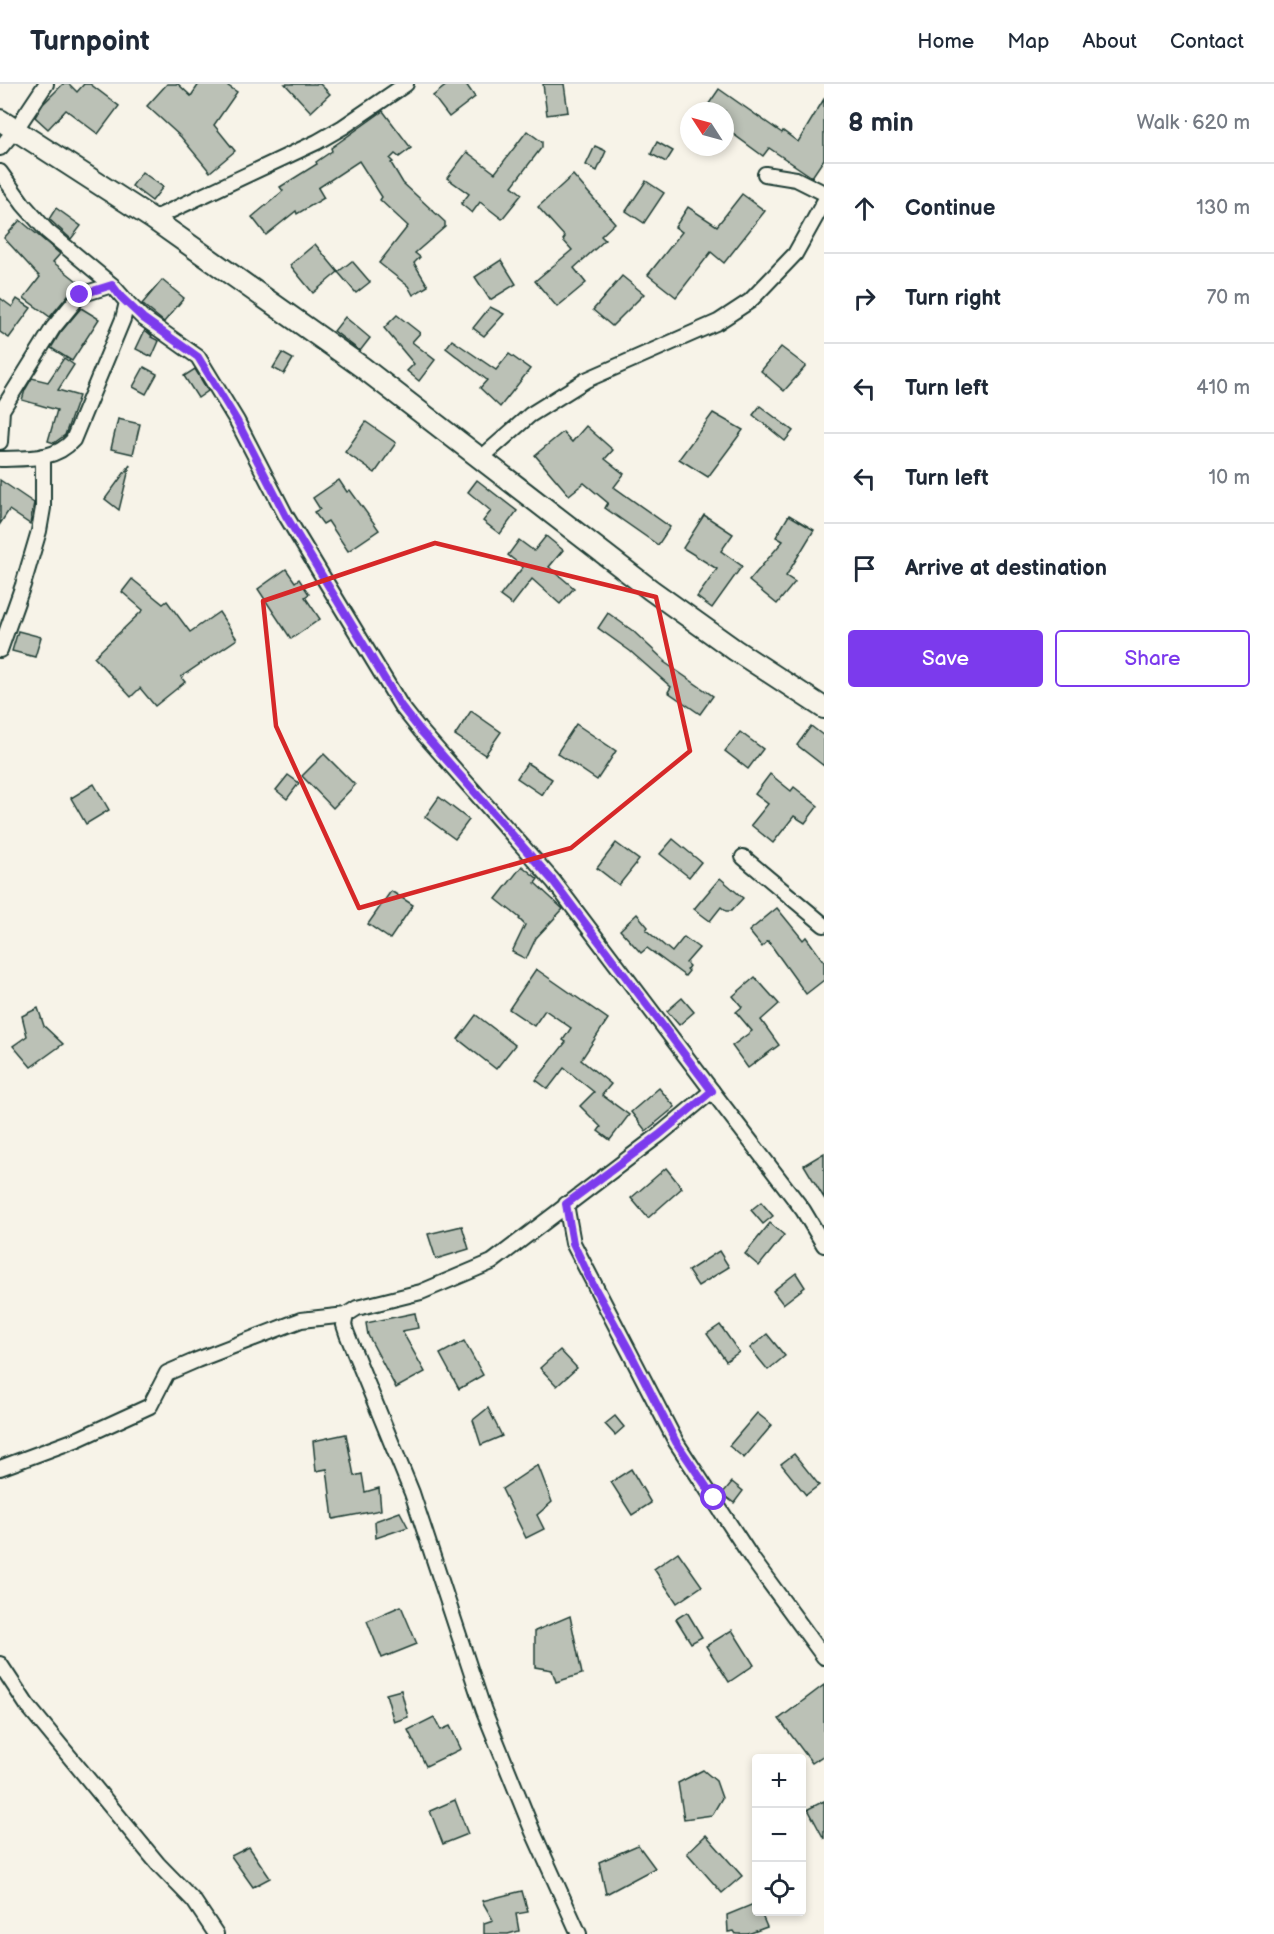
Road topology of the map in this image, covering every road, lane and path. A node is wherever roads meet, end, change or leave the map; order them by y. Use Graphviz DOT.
graph roads {
  1 [pos="46,84"];
  2 [pos="406,84"];
  3 [pos="8,124"];
  4 [pos="0,148"];
  5 [pos="0,172"];
  6 [pos="765,174"];
  7 [pos="824,193"];
  8 [pos="824,202"];
  9 [pos="153,219"];
  10 [pos="112,285"];
  11 [pos="127,302"];
  12 [pos="0,442"];
  13 [pos="42,456"];
  14 [pos="481,458"];
  15 [pos="0,459"];
  16 [pos="0,650"];
  17 [pos="824,708"];
  18 [pos="743,857"];
  19 [pos="824,925"];
  20 [pos="712,1091"];
  21 [pos="566,1204"];
  22 [pos="824,1245"];
  23 [pos="346,1315"];
  24 [pos="0,1468"];
  25 [pos="824,1657"];
  26 [pos="0,1664"];
  27 [pos="216,1934"];
  28 [pos="579,1934"];
  1 -- 3 [label="street"];
  2 -- 9 [label="street"];
  3 -- 4 [label="street"];
  3 -- 9 [label="street"];
  5 -- 10 [label="street"];
  6 -- 7 [label="street"];
  8 -- 14 [label="street"];
  9 -- 14 [label="street"];
  10 -- 11 [label="street"];
  10 -- 12 [label="street"];
  11 -- 13 [label="street"];
  11 -- 20 [label="street"];
  13 -- 15 [label="street"];
  13 -- 16 [label="street"];
  14 -- 17 [label="street"];
  18 -- 19 [label="street"];
  20 -- 21 [label="street"];
  20 -- 22 [label="street"];
  21 -- 23 [label="street"];
  21 -- 25 [label="street"];
  23 -- 24 [label="street"];
  23 -- 28 [label="street"];
  26 -- 27 [label="street"];
}
